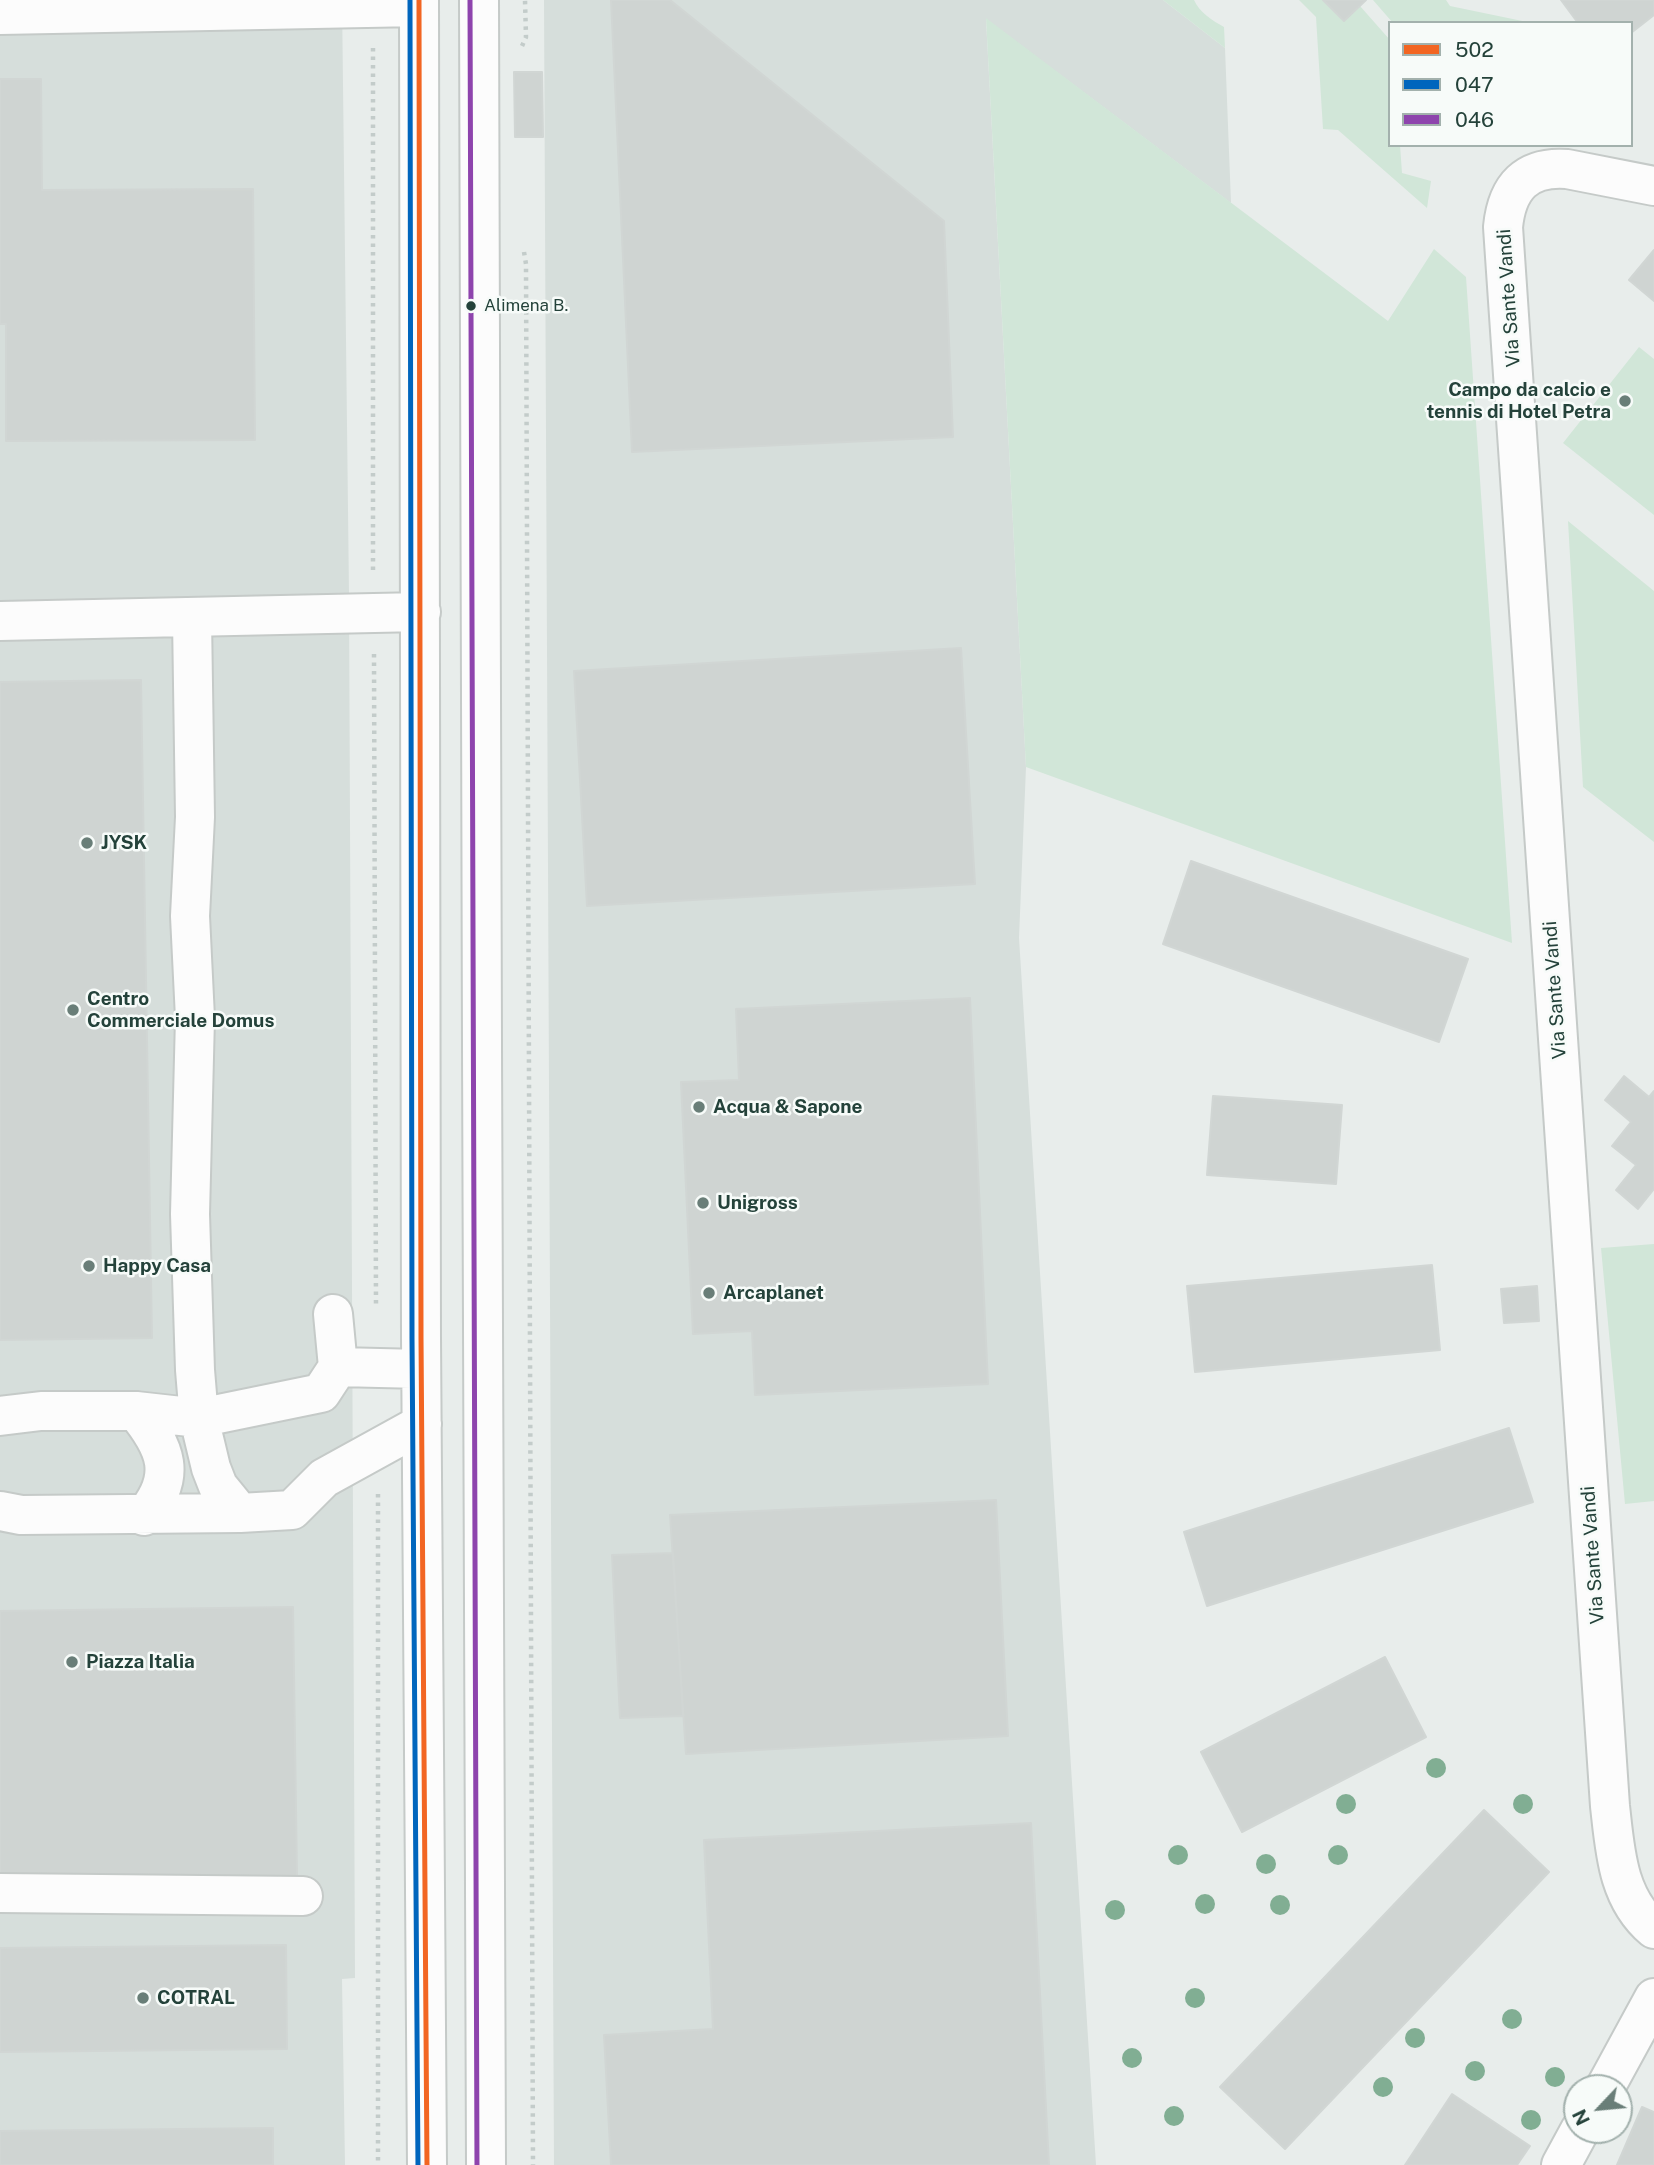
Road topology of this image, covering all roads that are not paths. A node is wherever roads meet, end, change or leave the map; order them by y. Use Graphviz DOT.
graph roads {
  1 [pos="479,0"];
  2 [pos="419,4"];
  3 [pos="0,15"];
  4 [pos="1654,186"];
  5 [pos="421,612"];
  6 [pos="192,618"];
  7 [pos="0,621"];
  8 [pos="333,1314"];
  9 [pos="338,1367"];
  10 [pos="421,1369"];
  11 [pos="136,1410"];
  12 [pos="0,1416"];
  13 [pos="199,1418"];
  14 [pos="422,1424"];
  15 [pos="0,1511"];
  16 [pos="240,1513"];
  17 [pos="144,1516"];
  18 [pos="0,1893"];
  19 [pos="303,1896"];
  20 [pos="1654,1929"];
  21 [pos="1654,1998"];
  22 [pos="1613,2074"];
  23 [pos="1572,2144"];
  24 [pos="426,2165"];
  25 [pos="486,2165"];
  26 [pos="1561,2165"];
  1 -- 25 [label="street"];
  2 -- 3 [label="street"];
  2 -- 5 [label="street"];
  4 -- 20 [label="street, Via Sante Vandi"];
  5 -- 6 [label="street"];
  5 -- 10 [label="street"];
  6 -- 7 [label="street"];
  6 -- 13 [label="street"];
  8 -- 9 [label="street"];
  9 -- 10 [label="street"];
  9 -- 13 [label="street"];
  10 -- 14 [label="street"];
  11 -- 12 [label="street"];
  11 -- 13 [label="street"];
  11 -- 17 [label="street"];
  13 -- 16 [label="street"];
  14 -- 16 [label="street"];
  14 -- 24 [label="street"];
  15 -- 17 [label="street"];
  16 -- 17 [label="street"];
  18 -- 19 [label="street"];
  21 -- 22 [label="street"];
  23 -- 26 [label="street"];
}
